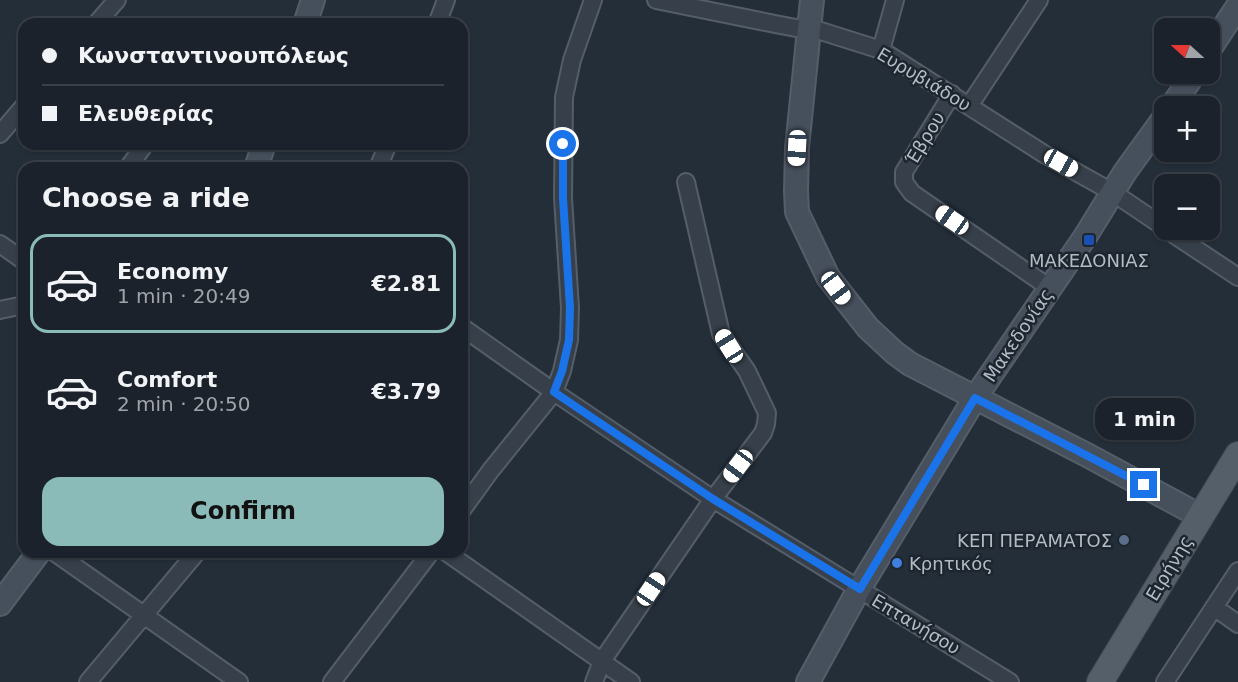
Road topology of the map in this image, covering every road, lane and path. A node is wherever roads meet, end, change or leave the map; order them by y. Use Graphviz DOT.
graph roads {
  1 [pos="117,0"];
  2 [pos="313,0"];
  3 [pos="446,0"];
  4 [pos="593,0"];
  5 [pos="656,0"];
  6 [pos="812,0"];
  7 [pos="896,0"];
  8 [pos="1039,0"];
  9 [pos="680,3"];
  10 [pos="1238,6"];
  11 [pos="101,18"];
  12 [pos="307,18"];
  13 [pos="439,18"];
  14 [pos="808,27"];
  15 [pos="1220,33"];
  16 [pos="881,50"];
  17 [pos="952,94"];
  18 [pos="969,106"];
  19 [pos="18,113"];
  20 [pos="1154,132"];
  21 [pos="0,134"];
  22 [pos="686,182"];
  23 [pos="1112,192"];
  24 [pos="1154,220"];
  25 [pos="1184,240"];
  26 [pos="0,244"];
  27 [pos="18,257"];
  28 [pos="1238,277"];
  29 [pos="1050,288"];
  30 [pos="18,306"];
  31 [pos="0,309"];
  32 [pos="468,331"];
  33 [pos="554,392"];
  34 [pos="975,398"];
  35 [pos="1238,455"];
  36 [pos="713,499"];
  37 [pos="468,502"];
  38 [pos="1200,516"];
  39 [pos="34,558"];
  40 [pos="62,558"];
  41 [pos="192,558"];
  42 [pos="426,558"];
  43 [pos="455,558"];
  44 [pos="1238,572"];
  45 [pos="860,589"];
  46 [pos="0,603"];
  47 [pos="1214,607"];
  48 [pos="143,616"];
  49 [pos="1238,624"];
  50 [pos="602,661"];
  51 [pos="88,682"];
  52 [pos="239,682"];
  53 [pos="332,682"];
  54 [pos="594,682"];
  55 [pos="631,682"];
  56 [pos="808,682"];
  57 [pos="1010,682"];
  58 [pos="1100,682"];
  59 [pos="1165,682"];
  1 -- 11 [label="street"];
  2 -- 12 [label="street"];
  3 -- 13 [label="street"];
  4 -- 33 [label="street"];
  5 -- 9 [label="street, Ευρυβιάδου"];
  6 -- 14 [label="street"];
  7 -- 16 [label="street"];
  8 -- 18 [label="street"];
  9 -- 14 [label="street, Ευρυβιάδου"];
  10 -- 15 [label="street"];
  14 -- 16 [label="street, Ευρυβιάδου"];
  14 -- 34 [label="street"];
  16 -- 17 [label="street, Ευρυβιάδου"];
  17 -- 18 [label="street, Ευρυβιάδου"];
  17 -- 29 [label="street, Έβρου"];
  18 -- 23 [label="street, Ευρυβιάδου"];
  19 -- 21 [label="street"];
  20 -- 23 [label="street, Μακεδονίας"];
  22 -- 36 [label="street"];
  23 -- 24 [label="street, Ευρυβιάδου"];
  23 -- 29 [label="street, Μακεδονίας"];
  25 -- 28 [label="street, Ευρυβιάδου"];
  26 -- 27 [label="street"];
  29 -- 34 [label="street, Μακεδονίας"];
  30 -- 31 [label="street"];
  32 -- 33 [label="street, Επτανήσου"];
  33 -- 36 [label="street, Επτανήσου"];
  33 -- 37 [label="street"];
  34 -- 38 [label="street"];
  34 -- 45 [label="street, Μακεδονίας"];
  35 -- 38 [label="main road, Ειρήνης"];
  36 -- 45 [label="street, Επτανήσου"];
  36 -- 50 [label="street"];
  38 -- 58 [label="main road, Ειρήνης"];
  39 -- 46 [label="street"];
  40 -- 48 [label="street"];
  41 -- 48 [label="street"];
  42 -- 53 [label="street"];
  43 -- 50 [label="street"];
  44 -- 47 [label="street"];
  45 -- 56 [label="street, Μακεδονίας"];
  45 -- 57 [label="street, Επτανήσου"];
  47 -- 49 [label="street"];
  47 -- 59 [label="street"];
  48 -- 51 [label="street"];
  48 -- 52 [label="street"];
  50 -- 54 [label="street"];
  50 -- 55 [label="street"];
}
